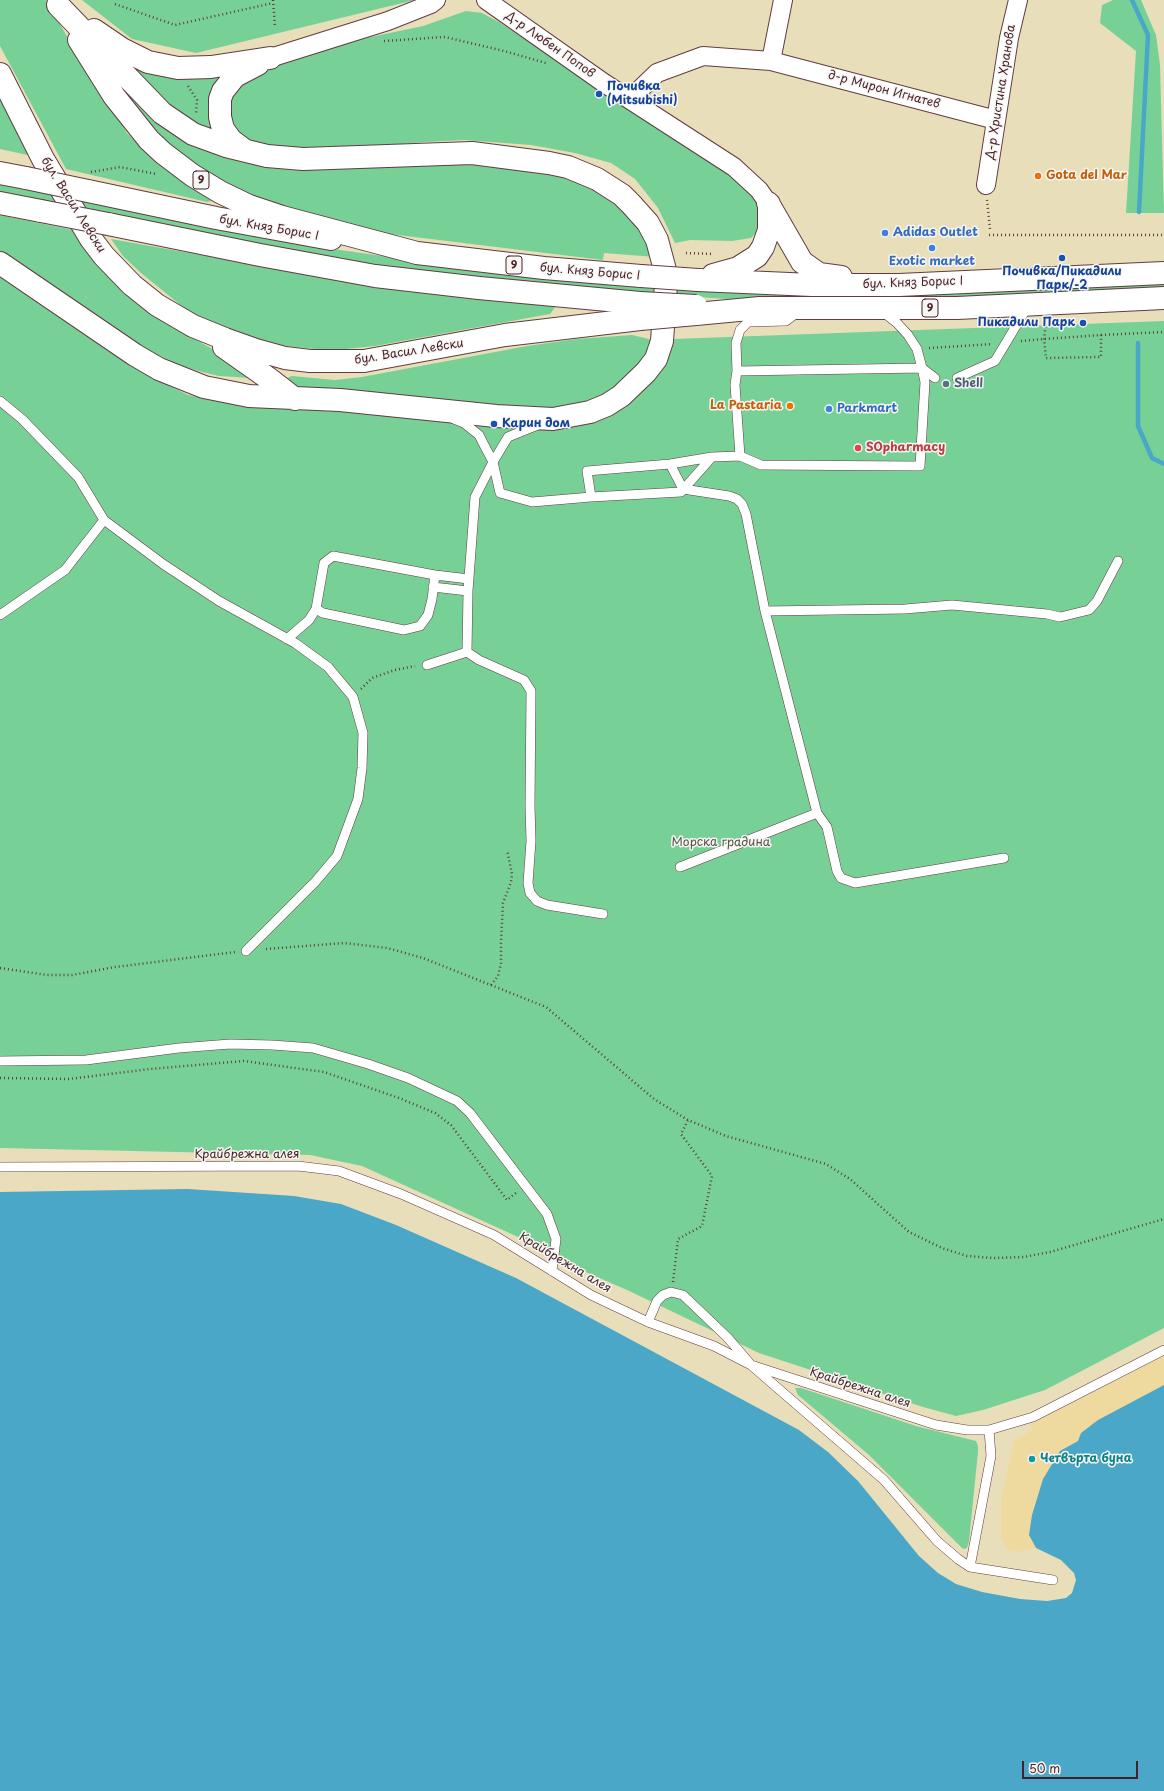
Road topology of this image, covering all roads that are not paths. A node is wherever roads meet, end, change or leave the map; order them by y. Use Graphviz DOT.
graph roads {
  1 [pos="436,0"];
  2 [pos="486,0"];
  3 [pos="783,0"];
  4 [pos="1018,0"];
  5 [pos="59,2"];
  6 [pos="270,58"];
  7 [pos="771,61"];
  8 [pos="0,74"];
  9 [pos="630,100"];
  10 [pos="996,120"];
  11 [pos="249,153"];
  12 [pos="0,173"];
  13 [pos="986,185"];
  14 [pos="0,203"];
  15 [pos="768,203"];
  16 [pos="417,253"];
  17 [pos="0,263"];
  18 [pos="1164,273"];
  19 [pos="698,280"];
  20 [pos="899,285"];
  21 [pos="1164,298"];
  22 [pos="1038,304"];
  23 [pos="760,308"];
  24 [pos="804,308"];
  25 [pos="878,309"];
  26 [pos="640,311"];
  27 [pos="193,326"];
  28 [pos="922,368"];
  29 [pos="737,371"];
  30 [pos="935,378"];
  31 [pos="957,378"];
  32 [pos="295,399"];
  33 [pos="0,401"];
  34 [pos="431,410"];
  35 [pos="553,419"];
  36 [pos="740,456"];
  37 [pos="712,457"];
  38 [pos="493,462"];
  39 [pos="670,464"];
  40 [pos="684,489"];
  41 [pos="591,497"];
  42 [pos="104,520"];
  43 [pos="1118,561"];
  44 [pos="435,575"];
  45 [pos="469,579"];
  46 [pos="433,587"];
  47 [pos="468,591"];
  48 [pos="316,609"];
  49 [pos="765,611"];
  50 [pos="0,615"];
  51 [pos="287,639"];
  52 [pos="467,652"];
  53 [pos="427,664"];
  54 [pos="817,813"];
  55 [pos="1004,858"];
  56 [pos="680,867"];
  57 [pos="603,914"];
  58 [pos="246,951"];
  59 [pos="0,1061"];
  60 [pos="0,1167"];
  61 [pos="552,1271"];
  62 [pos="648,1322"];
  63 [pos="1164,1350"];
  64 [pos="751,1365"];
  65 [pos="989,1430"];
  66 [pos="970,1567"];
  67 [pos="1053,1580"];
  1 -- 6 [label="street"];
  2 -- 9 [label="street, Д-р Любен Попов"];
  3 -- 7 [label="street"];
  4 -- 10 [label="street, Д-р Христина Хранова"];
  5 -- 6 [label="main road"];
  5 -- 11 [label="main road"];
  5 -- 16 [label="main road, 9"];
  6 -- 11 [label="main road"];
  7 -- 9 [label="street, д-р Мирон Игнатев"];
  7 -- 10 [label="street, д-р Мирон Игнатев"];
  8 -- 27 [label="main road, бул. Васил Левски / 9"];
  9 -- 15 [label="street, Д-р Любен Попов"];
  10 -- 13 [label="street, Д-р Христина Хранова"];
  11 -- 35 [label="main road"];
  12 -- 16 [label="main road, бул. Княз Борис I, bridge"];
  14 -- 26 [label="main road, bridge"];
  15 -- 19 [label="main road"];
  15 -- 20 [label="main road"];
  16 -- 19 [label="main road, бул. Княз Борис I / 9, bridge"];
  17 -- 32 [label="main road"];
  18 -- 20 [label="main road, бул. Княз Борис I / 9"];
  19 -- 20 [label="main road, бул. Княз Борис I / 9"];
  21 -- 22 [label="main road, бул. Княз Борис I / 9"];
  22 -- 25 [label="main road, бул. Княз Борис I / 9"];
  22 -- 31 [label="lane"];
  23 -- 24 [label="main road, бул. Княз Борис I / 9"];
  23 -- 26 [label="main road, бул. Васил Левски / 9, bridge"];
  24 -- 25 [label="main road, бул. Княз Борис I / 9"];
  24 -- 29 [label="lane"];
  25 -- 28 [label="lane"];
  26 -- 27 [label="main road, бул. Васил Левски / 9"];
  27 -- 32 [label="main road"];
  28 -- 29 [label="lane"];
  28 -- 30 [label="lane"];
  28 -- 36 [label="lane"];
  29 -- 36 [label="lane"];
  32 -- 34 [label="main road"];
  33 -- 42 [label="lane"];
  34 -- 35 [label="main road"];
  34 -- 38 [label="lane"];
  35 -- 38 [label="lane"];
  36 -- 37 [label="lane"];
  37 -- 39 [label="lane"];
  37 -- 40 [label="lane"];
  38 -- 41 [label="lane"];
  38 -- 45 [label="lane"];
  39 -- 40 [label="lane"];
  39 -- 41 [label="lane"];
  40 -- 41 [label="lane"];
  40 -- 49 [label="lane"];
  42 -- 50 [label="lane"];
  42 -- 51 [label="lane"];
  43 -- 49 [label="lane"];
  44 -- 45 [label="lane"];
  44 -- 46 [label="lane"];
  44 -- 48 [label="lane"];
  45 -- 47 [label="lane"];
  46 -- 47 [label="lane"];
  46 -- 48 [label="lane"];
  47 -- 52 [label="lane"];
  48 -- 51 [label="lane"];
  49 -- 54 [label="lane"];
  51 -- 58 [label="lane"];
  52 -- 53 [label="lane"];
  52 -- 57 [label="lane"];
  54 -- 55 [label="lane"];
  54 -- 56 [label="lane"];
  59 -- 61 [label="lane"];
  60 -- 61 [label="lane, Крайбрежна алея"];
  61 -- 62 [label="lane, Крайбрежна алея"];
  62 -- 64 [label="lane, Крайбрежна алея"];
  62 -- 64 [label="lane"];
  63 -- 65 [label="lane, Крайбрежна алея"];
  64 -- 65 [label="lane, Крайбрежна алея"];
  64 -- 66 [label="lane"];
  65 -- 66 [label="lane"];
  66 -- 67 [label="lane"];
}
